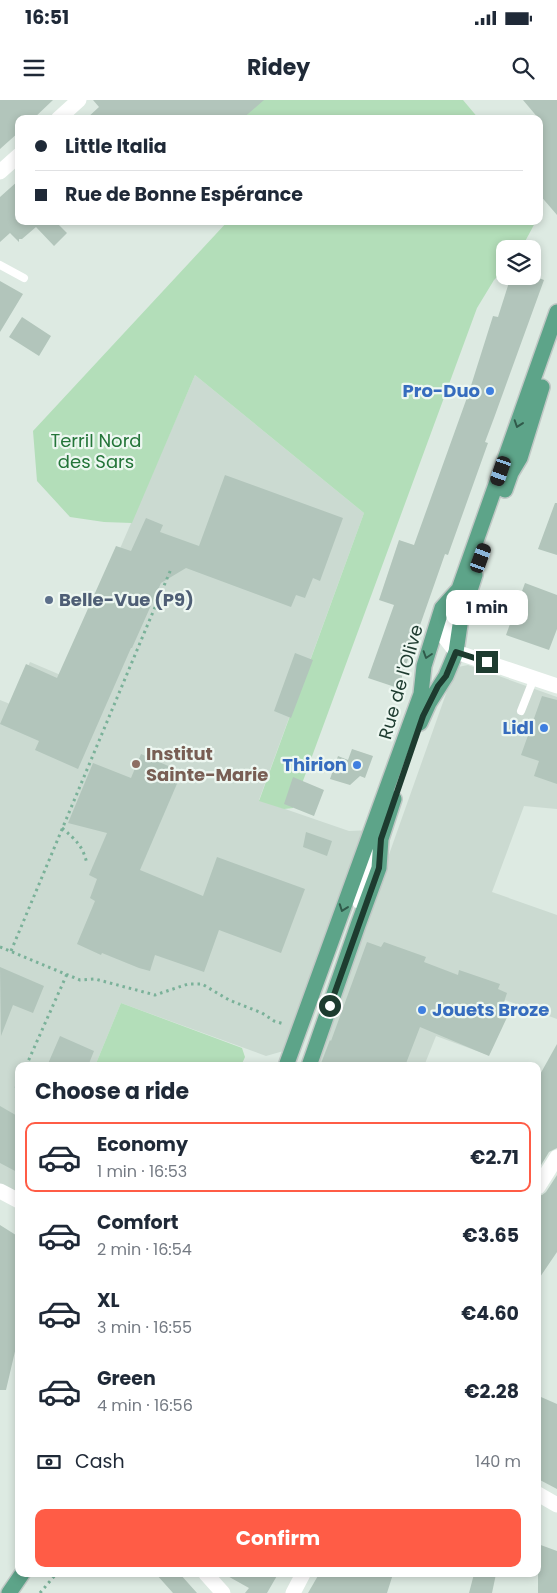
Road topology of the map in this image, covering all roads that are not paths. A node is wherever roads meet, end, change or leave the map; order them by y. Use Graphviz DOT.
graph roads {
  1 [pos="79,100"];
  2 [pos="62,115"];
  3 [pos="15,159"];
  4 [pos="0,172"];
  5 [pos="0,265"];
  6 [pos="24,278"];
  7 [pos="557,312"];
  8 [pos="557,342"];
  9 [pos="457,592"];
  10 [pos="456,652"];
  11 [pos="534,678"];
  12 [pos="557,686"];
  13 [pos="521,711"];
  14 [pos="374,825"];
  15 [pos="365,906"];
  16 [pos="287,1062"];
  17 [pos="310,1062"];
  18 [pos="557,1157"];
  19 [pos="541,1183"];
  20 [pos="0,1192"];
  21 [pos="15,1199"];
  22 [pos="541,1496"];
  23 [pos="557,1505"];
  24 [pos="209,1577"];
  25 [pos="301,1577"];
  26 [pos="223,1593"];
  27 [pos="293,1593"];
  1 -- 2 [label="street"];
  3 -- 4 [label="street"];
  5 -- 6 [label="lane"];
  7 -- 9 [label="main road, Rue de l'Olive, one-way"];
  8 -- 10 [label="main road, Rue de l'Olive"];
  9 -- 10 [label="street"];
  9 -- 14 [label="main road, Rue de l'Olive, one-way"];
  10 -- 11 [label="street"];
  10 -- 15 [label="main road, Rue de l'Olive"];
  11 -- 12 [label="street"];
  11 -- 13 [label="lane"];
  14 -- 15 [label="lane"];
  14 -- 16 [label="main road, Rue de l'Olive, one-way"];
  15 -- 17 [label="main road, Rue de l'Olive"];
  18 -- 19 [label="street"];
  20 -- 21 [label="street"];
  22 -- 23 [label="street"];
  24 -- 26 [label="street"];
  25 -- 27 [label="street"];
}
